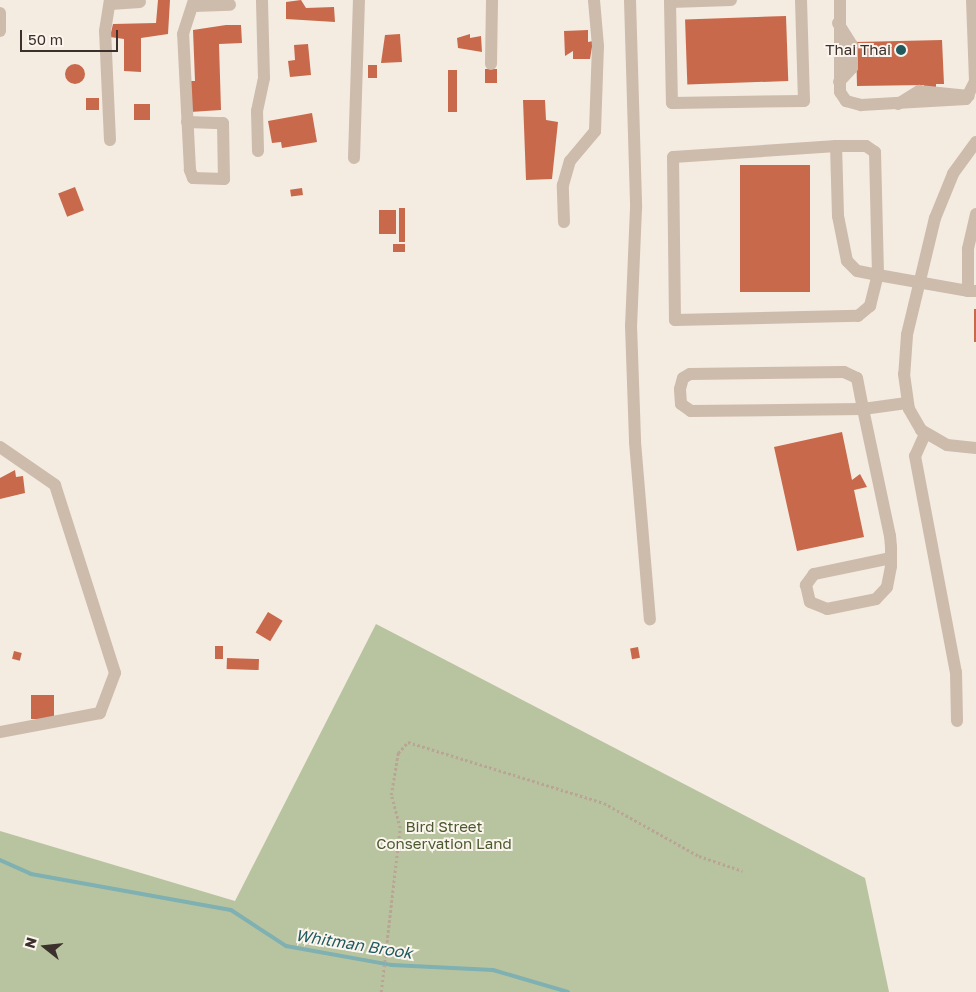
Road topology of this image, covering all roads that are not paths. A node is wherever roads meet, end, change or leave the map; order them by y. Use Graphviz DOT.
graph roads {
  1 [pos="262,0"];
  2 [pos="359,0"];
  3 [pos="492,0"];
  4 [pos="594,0"];
  5 [pos="630,0"];
  6 [pos="731,0"];
  7 [pos="801,0"];
  8 [pos="840,0"];
  9 [pos="972,0"];
  10 [pos="110,2"];
  11 [pos="140,2"];
  12 [pos="194,3"];
  13 [pos="230,5"];
  14 [pos="0,13"];
  15 [pos="0,31"];
  16 [pos="491,64"];
  17 [pos="975,76"];
  18 [pos="187,122"];
  19 [pos="110,140"];
  20 [pos="976,142"];
  21 [pos="836,146"];
  22 [pos="258,151"];
  23 [pos="354,158"];
  24 [pos="976,214"];
  25 [pos="564,222"];
  26 [pos="878,275"];
  27 [pos="972,275"];
  28 [pos="918,284"];
  29 [pos="972,291"];
  30 [pos="907,402"];
  31 [pos="863,409"];
  32 [pos="930,437"];
  33 [pos="0,447"];
  34 [pos="976,448"];
  35 [pos="891,558"];
  36 [pos="650,619"];
  37 [pos="957,721"];
  38 [pos="0,732"];
  1 -- 22 [label="street"];
  2 -- 23 [label="street"];
  3 -- 16 [label="street"];
  4 -- 25 [label="street"];
  5 -- 36 [label="street"];
  6 -- 7 [label="street"];
  8 -- 17 [label="street"];
  9 -- 17 [label="street"];
  10 -- 11 [label="street"];
  10 -- 19 [label="street"];
  12 -- 13 [label="street"];
  12 -- 18 [label="street"];
  14 -- 15 [label="street"];
  18 -- 18 [label="street"];
  20 -- 28 [label="street"];
  21 -- 26 [label="street"];
  21 -- 26 [label="street"];
  21 -- 26 [label="street"];
  24 -- 27 [label="street"];
  26 -- 28 [label="street"];
  27 -- 29 [label="street"];
  28 -- 29 [label="street"];
  28 -- 30 [label="street"];
  30 -- 31 [label="street"];
  30 -- 32 [label="street"];
  31 -- 31 [label="street"];
  31 -- 35 [label="street"];
  32 -- 34 [label="street"];
  32 -- 37 [label="street"];
  33 -- 38 [label="street"];
  35 -- 35 [label="street"];
}
